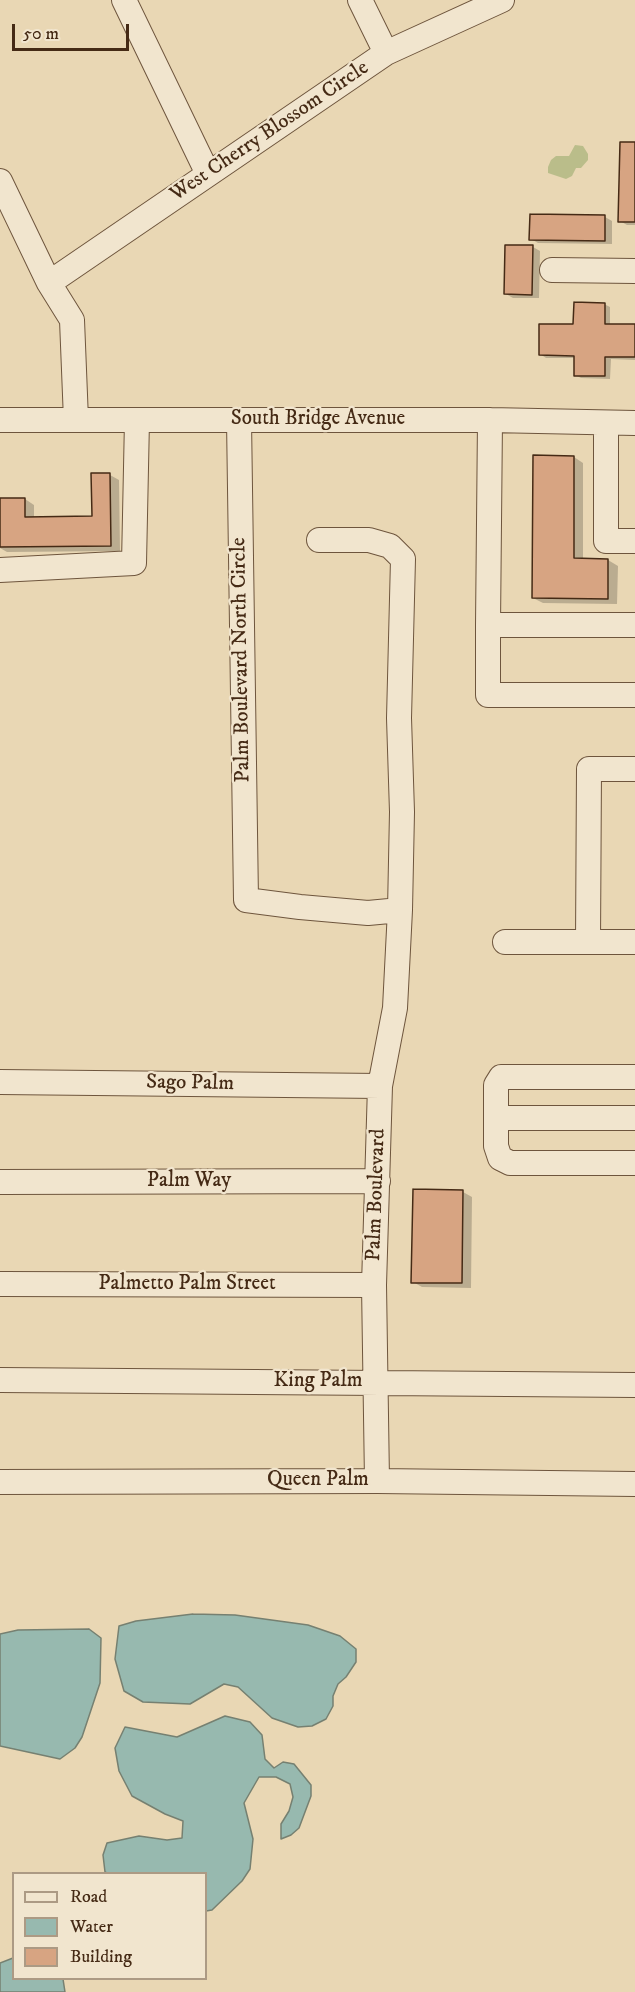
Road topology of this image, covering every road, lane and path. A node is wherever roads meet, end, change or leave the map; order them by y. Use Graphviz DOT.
graph roads {
  1 [pos="124,0"];
  2 [pos="360,0"];
  3 [pos="502,0"];
  4 [pos="386,53"];
  5 [pos="208,174"];
  6 [pos="0,182"];
  7 [pos="552,270"];
  8 [pos="635,271"];
  9 [pos="49,283"];
  10 [pos="0,420"];
  11 [pos="76,420"];
  12 [pos="137,420"];
  13 [pos="239,420"];
  14 [pos="490,420"];
  15 [pos="635,423"];
  16 [pos="606,424"];
  17 [pos="319,540"];
  18 [pos="635,541"];
  19 [pos="0,570"];
  20 [pos="489,625"];
  21 [pos="635,625"];
  22 [pos="635,695"];
  23 [pos="635,769"];
  24 [pos="400,910"];
  25 [pos="505,942"];
  26 [pos="588,942"];
  27 [pos="635,942"];
  28 [pos="635,1077"];
  29 [pos="0,1082"];
  30 [pos="380,1086"];
  31 [pos="496,1118"];
  32 [pos="635,1118"];
  33 [pos="635,1163"];
  34 [pos="378,1181"];
  35 [pos="0,1182"];
  36 [pos="0,1284"];
  37 [pos="374,1286"];
  38 [pos="0,1380"];
  39 [pos="376,1383"];
  40 [pos="635,1385"];
  41 [pos="377,1481"];
  42 [pos="0,1482"];
  43 [pos="635,1484"];
  1 -- 5 [label="street"];
  2 -- 4 [label="street"];
  3 -- 4 [label="street, West Cherry Blossom Circle"];
  4 -- 5 [label="street, West Cherry Blossom Circle"];
  5 -- 9 [label="street, West Cherry Blossom Circle"];
  6 -- 9 [label="street"];
  7 -- 8 [label="street"];
  9 -- 11 [label="street"];
  10 -- 11 [label="street, South Bridge Avenue"];
  11 -- 12 [label="street, South Bridge Avenue"];
  12 -- 13 [label="street, South Bridge Avenue"];
  12 -- 19 [label="street"];
  13 -- 14 [label="street, South Bridge Avenue"];
  13 -- 24 [label="street, Palm Boulevard North Circle"];
  14 -- 16 [label="street, South Bridge Avenue"];
  14 -- 20 [label="street"];
  15 -- 16 [label="street, South Bridge Avenue"];
  16 -- 18 [label="street"];
  17 -- 24 [label="street"];
  20 -- 21 [label="street"];
  20 -- 22 [label="street"];
  23 -- 26 [label="street"];
  24 -- 30 [label="street, Palm Boulevard"];
  25 -- 26 [label="street"];
  26 -- 27 [label="street"];
  28 -- 31 [label="street"];
  29 -- 30 [label="street, Sago Palm"];
  30 -- 34 [label="street, Palm Boulevard"];
  31 -- 32 [label="street"];
  31 -- 33 [label="street"];
  34 -- 35 [label="street, Palm Way"];
  34 -- 37 [label="street, Palm Boulevard"];
  36 -- 37 [label="street, Palmetto Palm Street"];
  37 -- 39 [label="street, Palm Boulevard"];
  38 -- 39 [label="street, King Palm"];
  39 -- 40 [label="street, King Palm"];
  39 -- 41 [label="street, Palm Boulevard"];
  41 -- 42 [label="street, Queen Palm"];
  41 -- 43 [label="street, Queen Palm"];
}
